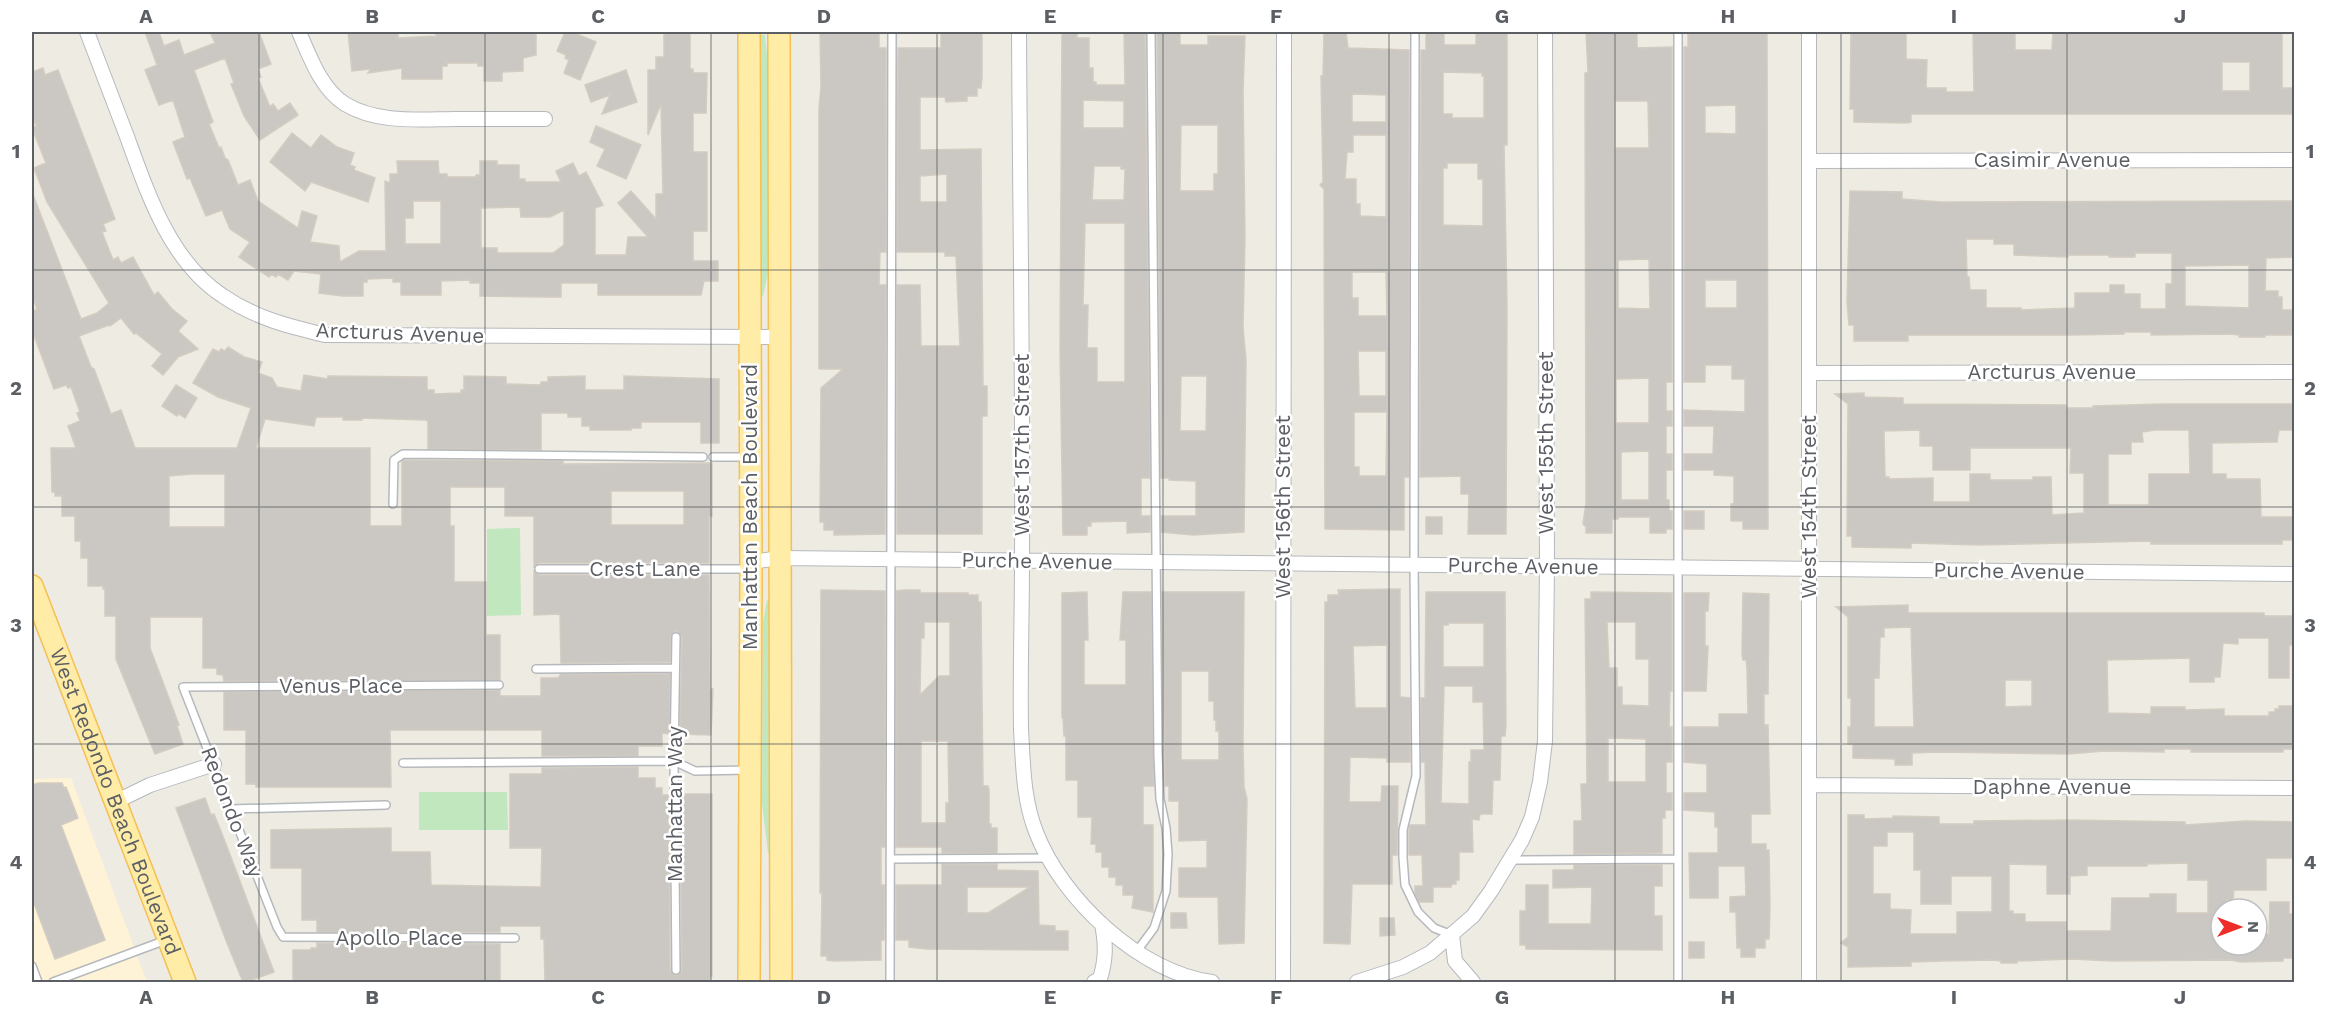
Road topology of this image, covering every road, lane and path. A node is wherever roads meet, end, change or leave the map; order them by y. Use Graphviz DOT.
graph roads {
  1 [pos="87,32"];
  2 [pos="299,32"];
  3 [pos="749,32"];
  4 [pos="779,32"];
  5 [pos="892,32"];
  6 [pos="1019,32"];
  7 [pos="1151,32"];
  8 [pos="1284,32"];
  9 [pos="1415,32"];
  10 [pos="1545,32"];
  11 [pos="1678,32"];
  12 [pos="1809,32"];
  13 [pos="545,119"];
  14 [pos="2295,160"];
  15 [pos="1809,161"];
  16 [pos="749,337"];
  17 [pos="778,337"];
  18 [pos="2295,372"];
  19 [pos="1809,373"];
  20 [pos="703,457"];
  21 [pos="713,457"];
  22 [pos="751,457"];
  23 [pos="393,504"];
  24 [pos="780,558"];
  25 [pos="892,559"];
  26 [pos="1023,561"];
  27 [pos="1156,562"];
  28 [pos="1283,564"];
  29 [pos="751,565"];
  30 [pos="1414,565"];
  31 [pos="1547,566"];
  32 [pos="539,568"];
  33 [pos="1677,568"];
  34 [pos="1809,569"];
  35 [pos="2295,574"];
  36 [pos="32,586"];
  37 [pos="676,637"];
  38 [pos="675,668"];
  39 [pos="536,669"];
  40 [pos="499,686"];
  41 [pos="183,687"];
  42 [pos="674,761"];
  43 [pos="403,763"];
  44 [pos="214,764"];
  45 [pos="751,770"];
  46 [pos="1809,785"];
  47 [pos="2295,788"];
  48 [pos="115,801"];
  49 [pos="386,805"];
  50 [pos="231,809"];
  51 [pos="1047,858"];
  52 [pos="890,859"];
  53 [pos="1677,859"];
  54 [pos="1510,861"];
  55 [pos="1102,924"];
  56 [pos="1452,934"];
  57 [pos="283,937"];
  58 [pos="515,938"];
  59 [pos="168,939"];
  60 [pos="1137,951"];
  61 [pos="32,966"];
  62 [pos="676,970"];
  63 [pos="38,982"];
  64 [pos="53,982"];
  65 [pos="185,982"];
  66 [pos="749,982"];
  67 [pos="781,982"];
  68 [pos="890,982"];
  69 [pos="1094,982"];
  70 [pos="1212,982"];
  71 [pos="1283,982"];
  72 [pos="1357,982"];
  73 [pos="1473,982"];
  74 [pos="1678,982"];
  75 [pos="1809,982"];
  1 -- 16 [label="street, Arcturus Avenue"];
  2 -- 13 [label="street"];
  3 -- 16 [label="main road, Manhattan Beach Boulevard"];
  4 -- 17 [label="main road, Manhattan Beach Boulevard"];
  5 -- 25 [label="lane"];
  6 -- 26 [label="street, West 157th Street"];
  7 -- 27 [label="lane"];
  8 -- 28 [label="street, West 156th Street"];
  9 -- 30 [label="lane"];
  10 -- 31 [label="street, West 155th Street"];
  11 -- 33 [label="lane"];
  12 -- 15 [label="street, West 154th Street"];
  14 -- 15 [label="street, Casimir Avenue"];
  15 -- 19 [label="street, West 154th Street"];
  16 -- 17 [label="street, Arcturus Avenue"];
  16 -- 22 [label="main road, Manhattan Beach Boulevard"];
  17 -- 24 [label="main road, Manhattan Beach Boulevard"];
  18 -- 19 [label="street, Arcturus Avenue"];
  19 -- 34 [label="street, West 154th Street"];
  20 -- 23 [label="lane"];
  21 -- 22 [label="lane"];
  22 -- 29 [label="main road, Manhattan Beach Boulevard"];
  24 -- 25 [label="street, Purche Avenue"];
  24 -- 29 [label="street, Purche Avenue"];
  24 -- 67 [label="main road, Manhattan Beach Boulevard"];
  25 -- 26 [label="street, Purche Avenue"];
  25 -- 52 [label="lane"];
  26 -- 27 [label="street, Purche Avenue"];
  26 -- 51 [label="street, West 157th Street"];
  27 -- 28 [label="street, Purche Avenue"];
  27 -- 60 [label="lane"];
  28 -- 30 [label="street, Purche Avenue"];
  28 -- 71 [label="street, West 156th Street"];
  29 -- 32 [label="lane, Crest Lane"];
  29 -- 45 [label="main road, Manhattan Beach Boulevard"];
  30 -- 31 [label="street, Purche Avenue"];
  30 -- 56 [label="lane"];
  31 -- 33 [label="street, Purche Avenue"];
  31 -- 54 [label="street, West 155th Street"];
  33 -- 34 [label="street, Purche Avenue"];
  33 -- 53 [label="lane"];
  34 -- 35 [label="street, Purche Avenue"];
  34 -- 46 [label="street, West 154th Street"];
  36 -- 48 [label="main road, West Redondo Beach Boulevard"];
  37 -- 38 [label="lane, Manhattan Way"];
  38 -- 39 [label="lane"];
  38 -- 42 [label="lane, Manhattan Way"];
  40 -- 41 [label="lane, Venus Place"];
  41 -- 44 [label="lane, Redondo Way"];
  42 -- 43 [label="lane"];
  42 -- 45 [label="lane"];
  42 -- 62 [label="lane, Manhattan Way"];
  44 -- 48 [label="street"];
  44 -- 50 [label="lane, Redondo Way"];
  45 -- 66 [label="main road, Manhattan Beach Boulevard"];
  46 -- 47 [label="street, Daphne Avenue"];
  46 -- 75 [label="street, West 154th Street"];
  48 -- 59 [label="main road, West Redondo Beach Boulevard"];
  49 -- 50 [label="lane"];
  50 -- 57 [label="lane, Redondo Way"];
  51 -- 52 [label="lane"];
  51 -- 55 [label="street, West 157th Street"];
  52 -- 68 [label="lane"];
  53 -- 54 [label="lane"];
  53 -- 74 [label="lane"];
  54 -- 56 [label="street, West 155th Street"];
  55 -- 60 [label="street, West 157th Street"];
  55 -- 69 [label="street"];
  56 -- 72 [label="street, West 155th Street"];
  56 -- 73 [label="street"];
  57 -- 58 [label="lane, Apollo Place"];
  59 -- 64 [label="lane"];
  59 -- 65 [label="main road, West Redondo Beach Boulevard"];
  60 -- 70 [label="street, West 157th Street"];
  61 -- 63 [label="lane"];
}
